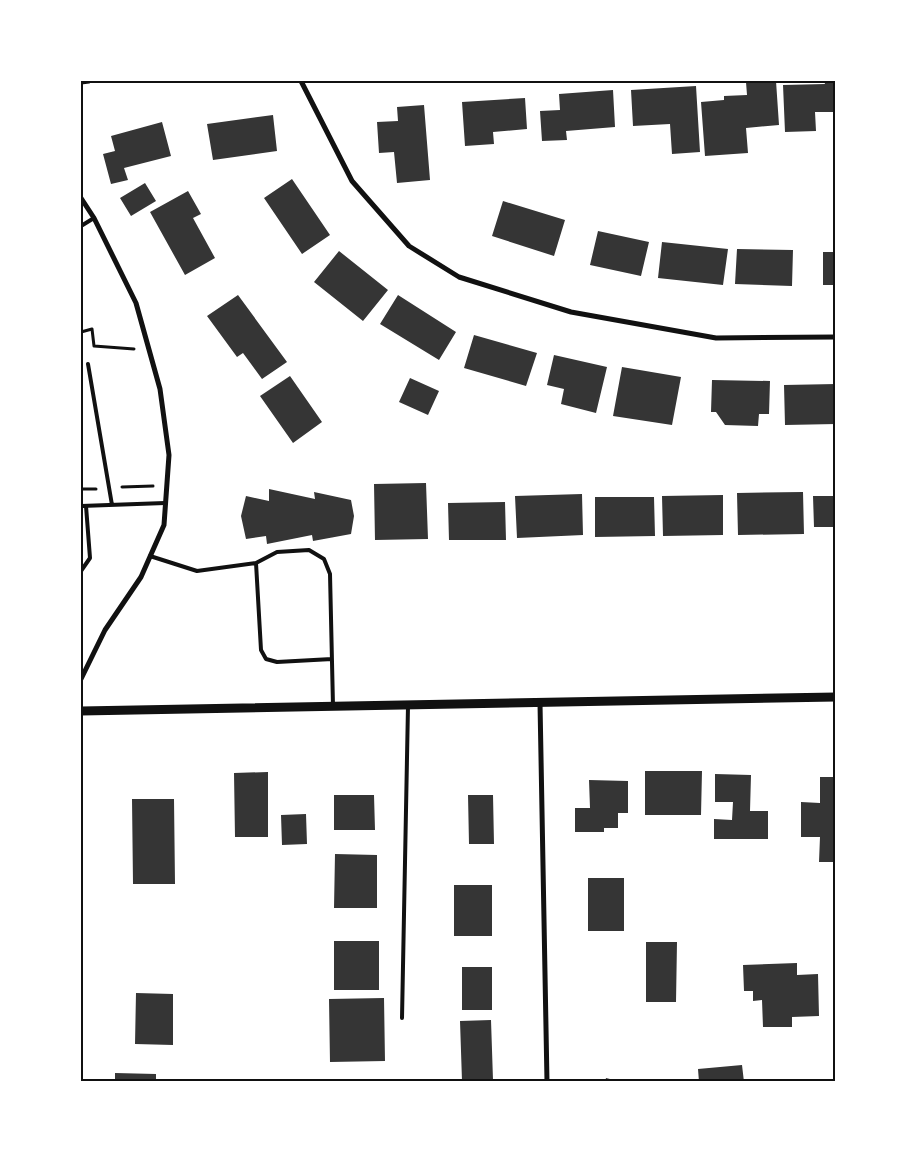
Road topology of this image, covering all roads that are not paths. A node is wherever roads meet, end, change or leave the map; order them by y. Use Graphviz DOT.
graph roads {
  1 [pos="89,81"];
  2 [pos="301,81"];
  3 [pos="81,82"];
  4 [pos="81,198"];
  5 [pos="94,218"];
  6 [pos="81,226"];
  7 [pos="836,337"];
  8 [pos="88,364"];
  9 [pos="165,503"];
  10 [pos="112,505"];
  11 [pos="81,506"];
  12 [pos="86,506"];
  13 [pos="150,556"];
  14 [pos="256,563"];
  15 [pos="81,571"];
  16 [pos="332,659"];
  17 [pos="81,679"];
  18 [pos="836,697"];
  19 [pos="540,703"];
  20 [pos="333,706"];
  21 [pos="408,706"];
  22 [pos="81,711"];
  23 [pos="402,1018"];
  24 [pos="547,1082"];
  1 -- 3 [label="street"];
  2 -- 7 [label="street"];
  4 -- 5 [label="street"];
  5 -- 6 [label="lane"];
  5 -- 9 [label="street"];
  8 -- 10 [label="lane"];
  9 -- 10 [label="lane"];
  9 -- 13 [label="street"];
  10 -- 12 [label="lane"];
  11 -- 12 [label="lane"];
  12 -- 15 [label="lane"];
  13 -- 14 [label="lane"];
  13 -- 17 [label="street"];
  14 -- 16 [label="lane"];
  14 -- 16 [label="lane"];
  16 -- 20 [label="lane"];
  18 -- 19 [label="street"];
  19 -- 21 [label="street"];
  19 -- 24 [label="street"];
  20 -- 21 [label="street"];
  20 -- 22 [label="street"];
  21 -- 23 [label="lane"];
}
